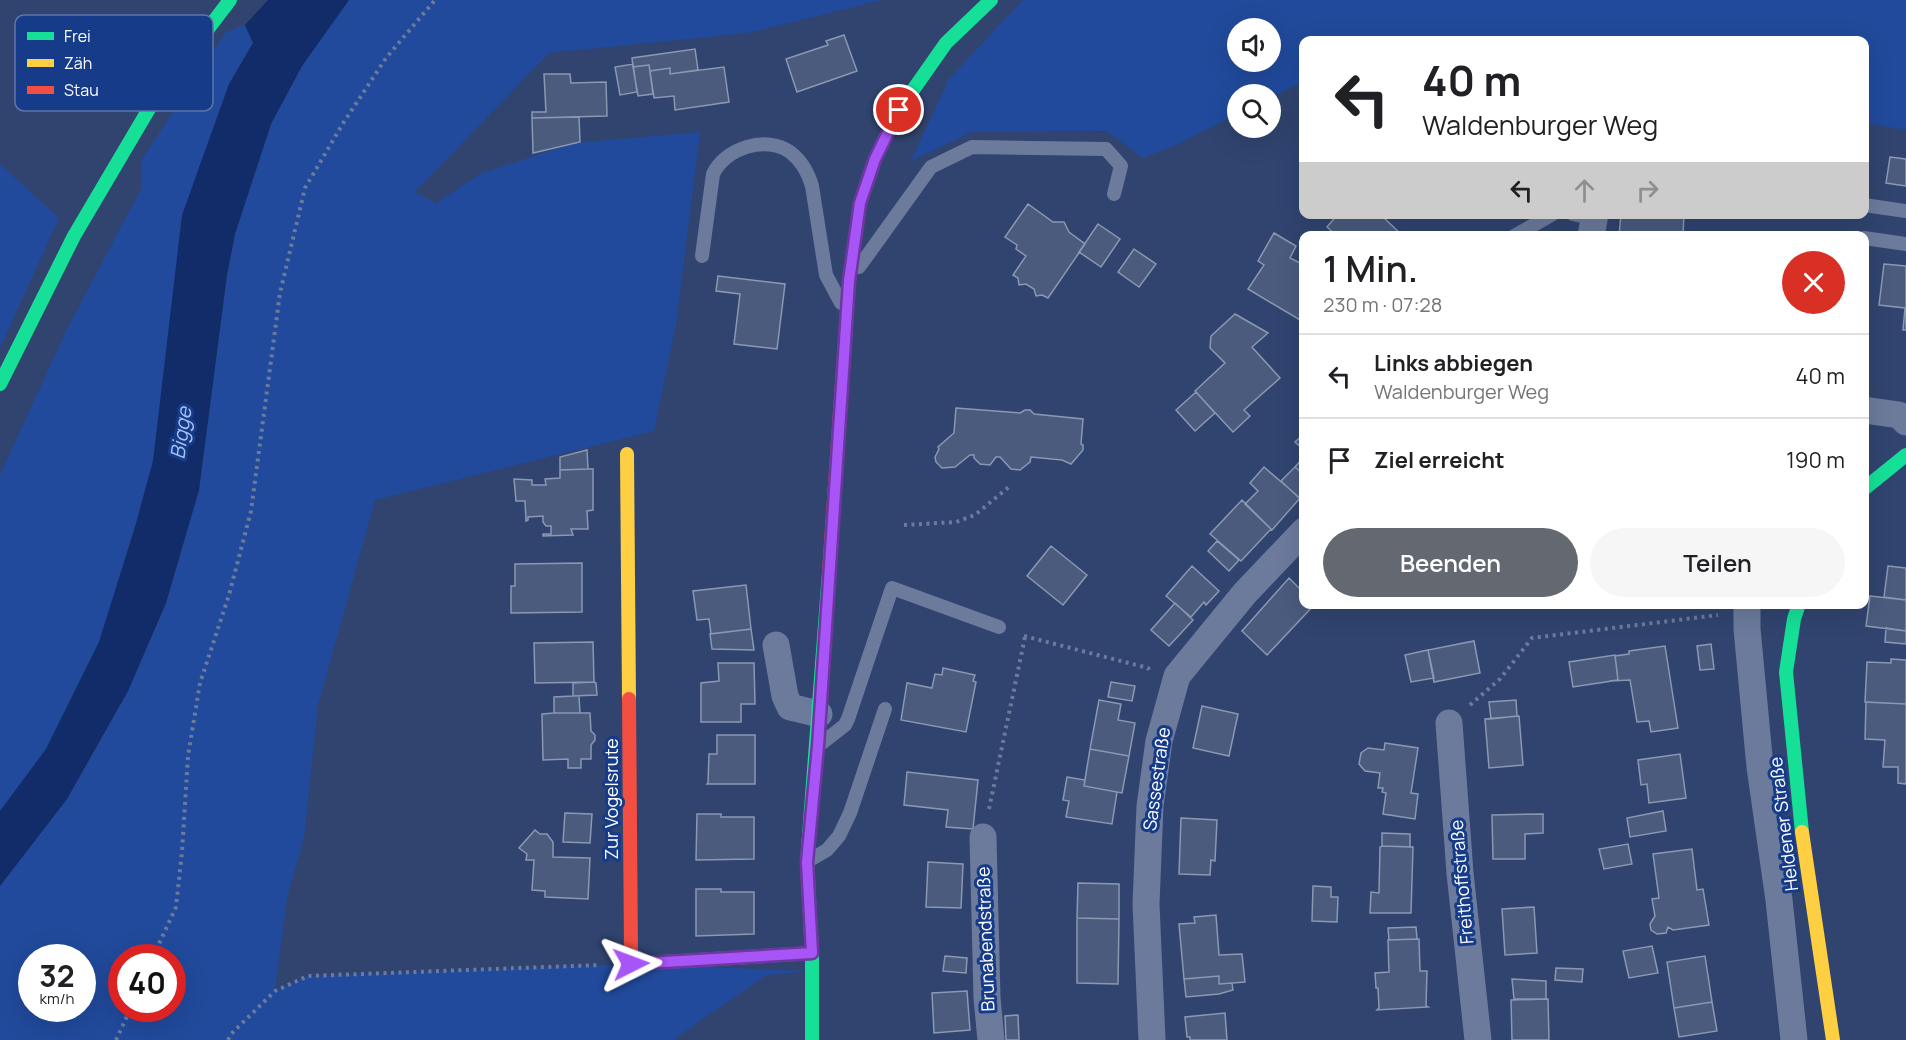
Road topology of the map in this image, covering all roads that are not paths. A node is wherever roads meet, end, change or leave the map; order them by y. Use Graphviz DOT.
graph roads {
  1 [pos="230,0"];
  2 [pos="991,0"];
  3 [pos="213,22"];
  4 [pos="148,111"];
  5 [pos="1114,194"];
  6 [pos="1869,206"];
  7 [pos="1906,211"];
  8 [pos="1544,219"];
  9 [pos="1524,231"];
  10 [pos="1869,239"];
  11 [pos="1906,244"];
  12 [pos="702,256"];
  13 [pos="849,281"];
  14 [pos="847,313"];
  15 [pos="0,384"];
  16 [pos="1869,411"];
  17 [pos="1906,422"];
  18 [pos="627,454"];
  19 [pos="1906,454"];
  20 [pos="1869,485"];
  21 [pos="1299,536"];
  22 [pos="1747,609"];
  23 [pos="1797,609"];
  24 [pos="999,627"];
  25 [pos="776,645"];
  26 [pos="885,710"];
  27 [pos="819,714"];
  28 [pos="1449,723"];
  29 [pos="818,746"];
  30 [pos="983,837"];
  31 [pos="807,862"];
  32 [pos="812,953"];
  33 [pos="812,1040"];
  34 [pos="991,1040"];
  35 [pos="1152,1040"];
  36 [pos="1478,1040"];
  37 [pos="1794,1040"];
  38 [pos="1833,1040"];
  1 -- 3 [label="street"];
  2 -- 13 [label="street"];
  4 -- 15 [label="street"];
  5 -- 13 [label="lane"];
  6 -- 7 [label="lane"];
  8 -- 9 [label="lane"];
  10 -- 11 [label="lane"];
  12 -- 14 [label="lane"];
  13 -- 14 [label="street"];
  14 -- 27 [label="street"];
  16 -- 17 [label="street"];
  18 -- 32 [label="street, Zur Vogelsrute"];
  19 -- 20 [label="street"];
  21 -- 35 [label="street, Sassestraße"];
  22 -- 37 [label="street"];
  23 -- 38 [label="street, Heldener Straße"];
  24 -- 29 [label="lane"];
  25 -- 27 [label="street"];
  26 -- 31 [label="lane"];
  27 -- 29 [label="street"];
  28 -- 36 [label="street, Freithoffstraße"];
  29 -- 31 [label="street"];
  30 -- 34 [label="street, Brunabendstraße"];
  31 -- 32 [label="street"];
  32 -- 33 [label="street"];
}
